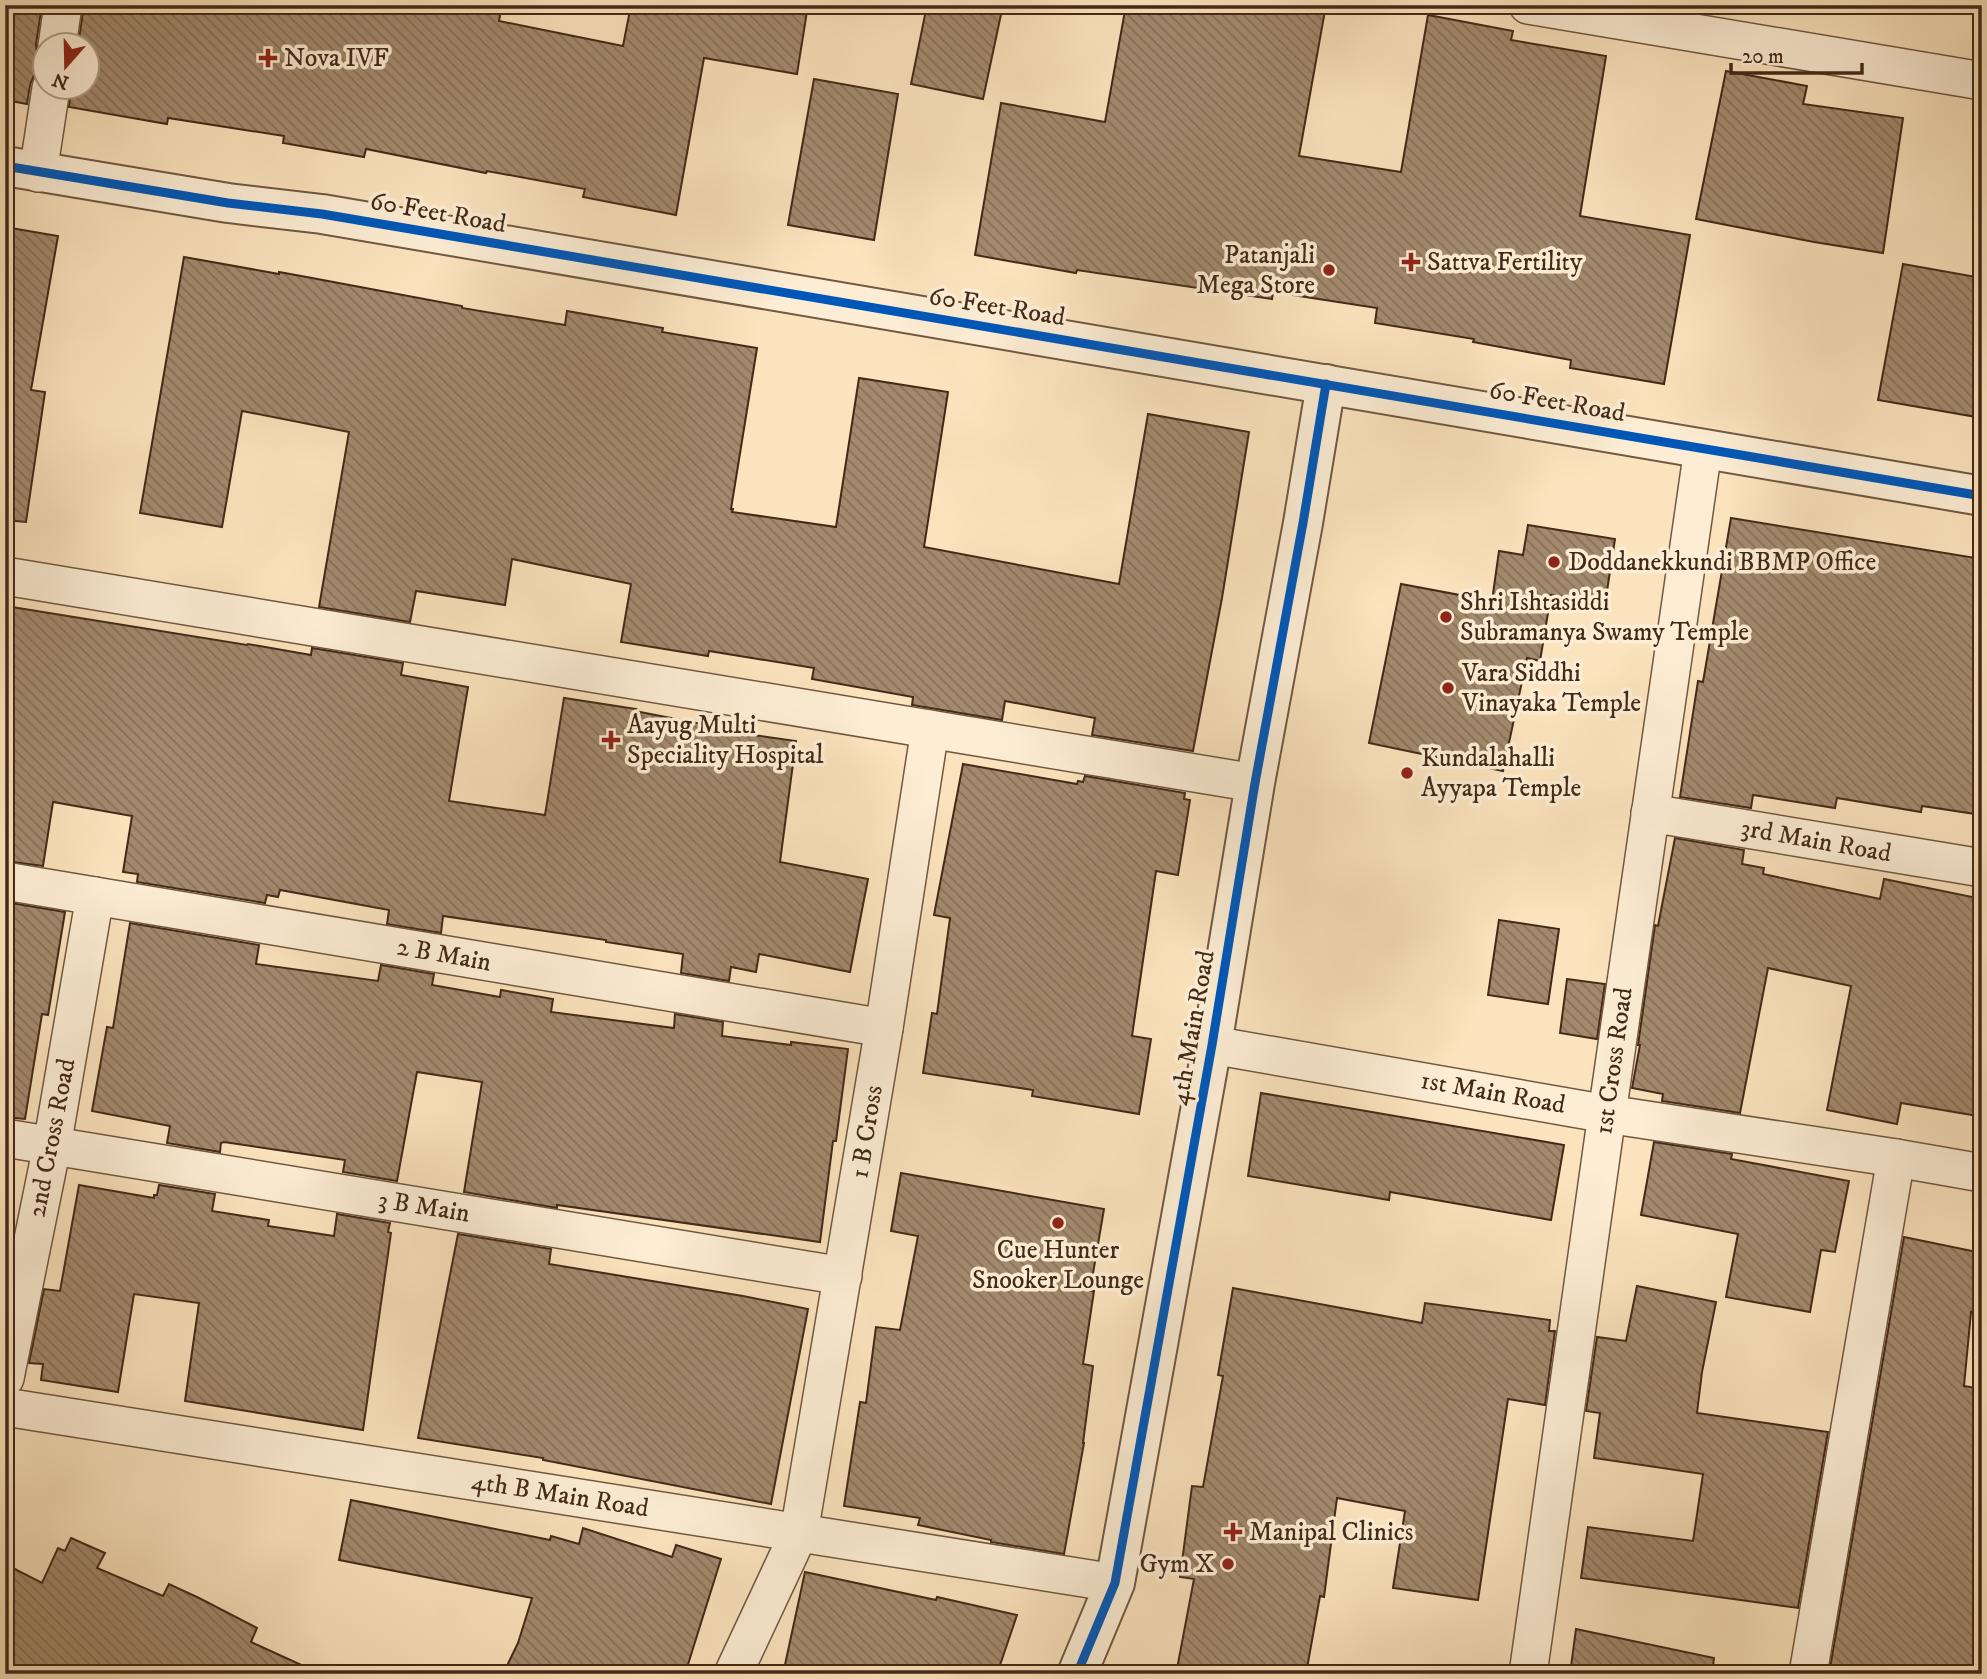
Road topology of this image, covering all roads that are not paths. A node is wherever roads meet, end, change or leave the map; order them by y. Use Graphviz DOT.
graph roads {
  1 [pos="63,5"];
  2 [pos="1528,5"];
  3 [pos="59,32"];
  4 [pos="1982,81"];
  5 [pos="46,102"];
  6 [pos="21,169"];
  7 [pos="1326,384"];
  8 [pos="1703,449"];
  9 [pos="1982,496"];
  10 [pos="5,576"];
  11 [pos="930,729"];
  12 [pos="1255,783"];
  13 [pos="1650,813"];
  14 [pos="1982,869"];
  15 [pos="5,881"];
  16 [pos="95,896"];
  17 [pos="884,1028"];
  18 [pos="1212,1045"];
  19 [pos="1607,1114"];
  20 [pos="5,1138"];
  21 [pos="52,1146"];
  22 [pos="1896,1158"];
  23 [pos="1982,1173"];
  24 [pos="843,1276"];
  25 [pos="5,1378"];
  26 [pos="5,1407"];
  27 [pos="799,1533"];
  28 [pos="1115,1583"];
  29 [pos="733,1674"];
  30 [pos="1077,1674"];
  31 [pos="1528,1674"];
  32 [pos="1808,1674"];
  1 -- 3 [label="street"];
  2 -- 4 [label="street"];
  5 -- 6 [label="street"];
  6 -- 7 [label="street, 60 Feet Road"];
  7 -- 8 [label="street, 60 Feet Road"];
  7 -- 12 [label="street, 4th Main Road"];
  8 -- 9 [label="street, 60 Feet Road"];
  8 -- 13 [label="street, 1st Cross Road"];
  10 -- 11 [label="street"];
  11 -- 12 [label="street"];
  11 -- 17 [label="street, 1 B Cross"];
  12 -- 18 [label="street, 4th Main Road"];
  13 -- 14 [label="street, 3rd Main Road"];
  13 -- 19 [label="street, 1st Cross Road"];
  15 -- 16 [label="street, 2 B Main"];
  16 -- 17 [label="street, 2 B Main"];
  16 -- 21 [label="street, 2nd Cross Road"];
  17 -- 24 [label="street, 1 B Cross"];
  18 -- 19 [label="street, 1st Main Road"];
  18 -- 28 [label="street, 4th Main Road"];
  19 -- 22 [label="street, 1st Main Road"];
  19 -- 31 [label="street, 1st Cross Road"];
  20 -- 21 [label="street, 3 B Main"];
  21 -- 24 [label="street, 3 B Main"];
  21 -- 25 [label="street, 2nd Cross Road"];
  22 -- 23 [label="street, 1st Main Road"];
  22 -- 32 [label="street"];
  24 -- 27 [label="street, 1 B Cross"];
  26 -- 27 [label="street, 4th B Main Road"];
  27 -- 28 [label="street, 4th B Main Road"];
  27 -- 29 [label="street"];
  28 -- 30 [label="street, 4th Main Road"];
}
